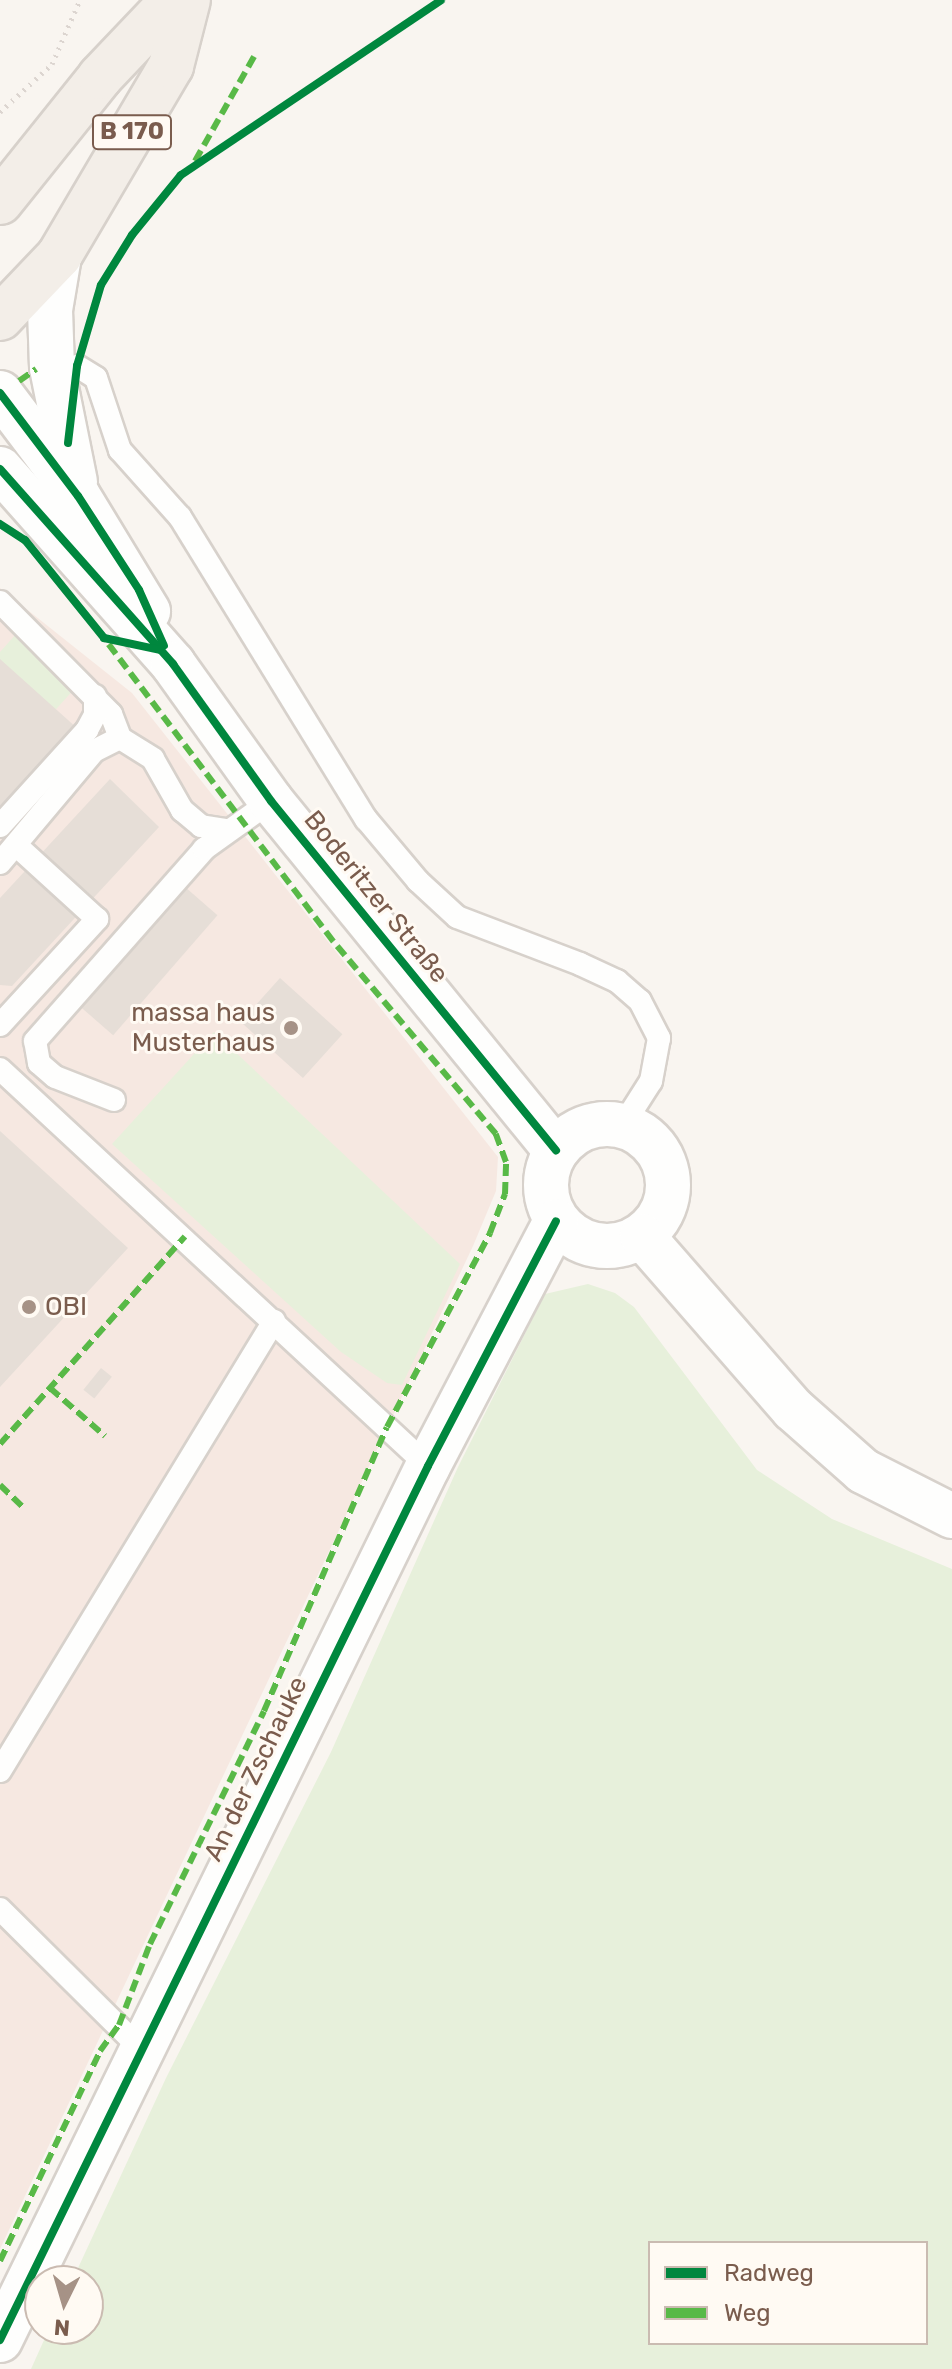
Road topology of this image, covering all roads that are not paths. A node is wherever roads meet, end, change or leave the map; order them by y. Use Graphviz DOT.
graph roads {
  1 [pos="173,0"];
  2 [pos="188,0"];
  3 [pos="0,202"];
  4 [pos="59,256"];
  5 [pos="0,318"];
  6 [pos="77,366"];
  7 [pos="0,393"];
  8 [pos="0,469"];
  9 [pos="78,496"];
  10 [pos="16,502"];
  11 [pos="0,602"];
  12 [pos="173,664"];
  13 [pos="95,696"];
  14 [pos="120,738"];
  15 [pos="271,801"];
  16 [pos="0,826"];
  17 [pos="225,830"];
  18 [pos="16,845"];
  19 [pos="0,863"];
  20 [pos="0,1025"];
  21 [pos="0,1069"];
  22 [pos="114,1100"];
  23 [pos="623,1125"];
  24 [pos="556,1150"];
  25 [pos="556,1221"];
  26 [pos="642,1236"];
  27 [pos="274,1321"];
  28 [pos="428,1466"];
  29 [pos="952,1516"];
  30 [pos="0,1771"];
  31 [pos="0,1909"];
  32 [pos="140,2048"];
  33 [pos="0,2340"];
  1 -- 3 [label="main road, B 170"];
  2 -- 4 [label="main road, B 170"];
  4 -- 5 [label="main road, B 170"];
  4 -- 9 [label="street, Boderitzer Straße"];
  6 -- 23 [label="lane"];
  7 -- 9 [label="street, Boderitzer Straße"];
  8 -- 10 [label="street, Boderitzer Straße"];
  9 -- 12 [label="street, Boderitzer Straße"];
  10 -- 12 [label="street, Boderitzer Straße"];
  11 -- 13 [label="lane"];
  12 -- 15 [label="street, Boderitzer Straße"];
  13 -- 14 [label="lane"];
  13 -- 16 [label="lane"];
  14 -- 17 [label="lane"];
  14 -- 18 [label="lane"];
  15 -- 17 [label="lane"];
  15 -- 24 [label="street, Boderitzer Straße"];
  17 -- 22 [label="lane"];
  18 -- 19 [label="lane"];
  18 -- 20 [label="lane"];
  21 -- 27 [label="lane"];
  23 -- 24 [label="street"];
  23 -- 26 [label="street"];
  24 -- 25 [label="street"];
  25 -- 26 [label="street"];
  25 -- 28 [label="street, An der Zschauke"];
  26 -- 29 [label="street"];
  27 -- 28 [label="lane"];
  27 -- 30 [label="lane"];
  28 -- 32 [label="street, An der Zschauke"];
  31 -- 32 [label="lane"];
  32 -- 33 [label="street, An der Zschauke"];
}
